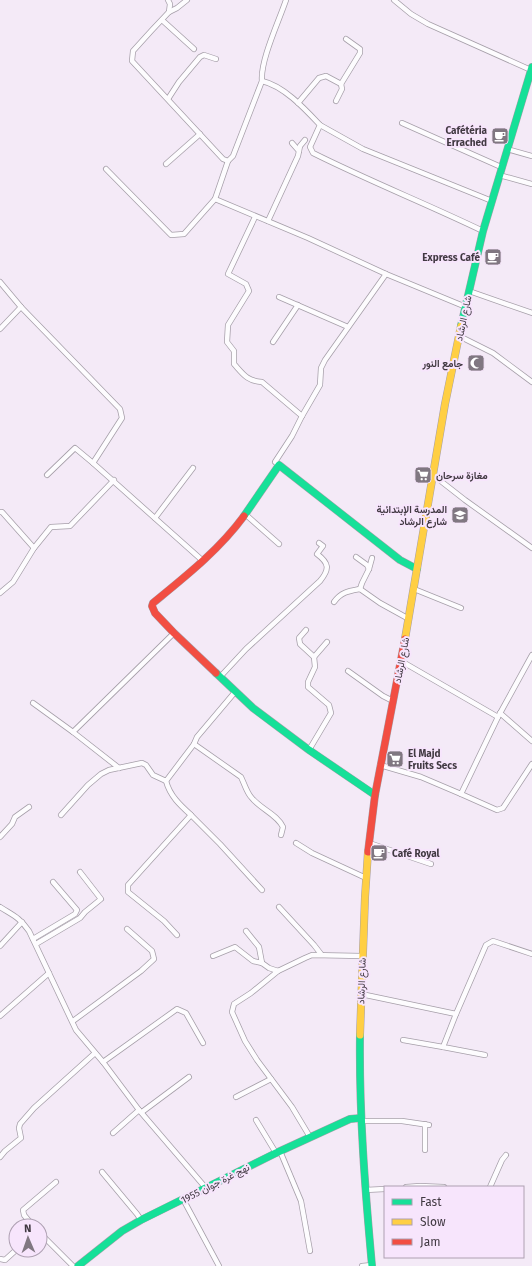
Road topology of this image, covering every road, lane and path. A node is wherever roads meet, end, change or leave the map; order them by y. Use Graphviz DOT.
graph roads {
  1 [pos="168,0"];
  2 [pos="187,0"];
  3 [pos="286,0"];
  4 [pos="394,0"];
  5 [pos="169,12"];
  6 [pos="162,20"];
  7 [pos="346,39"];
  8 [pos="194,49"];
  9 [pos="216,59"];
  10 [pos="531,68"];
  11 [pos="262,81"];
  12 [pos="341,84"];
  13 [pos="168,99"];
  14 [pos="336,101"];
  15 [pos="298,103"];
  16 [pos="402,123"];
  17 [pos="320,125"];
  18 [pos="200,134"];
  19 [pos="305,140"];
  20 [pos="292,143"];
  21 [pos="507,149"];
  22 [pos="299,151"];
  23 [pos="532,156"];
  24 [pos="228,161"];
  25 [pos="166,164"];
  26 [pos="501,167"];
  27 [pos="106,168"];
  28 [pos="499,175"];
  29 [pos="532,184"];
  30 [pos="215,199"];
  31 [pos="492,201"];
  32 [pos="255,217"];
  33 [pos="268,221"];
  34 [pos="483,231"];
  35 [pos="386,274"];
  36 [pos="0,282"];
  37 [pos="469,291"];
  38 [pos="278,297"];
  39 [pos="298,305"];
  40 [pos="21,307"];
  41 [pos="466,307"];
  42 [pos="532,313"];
  43 [pos="348,327"];
  44 [pos="0,329"];
  45 [pos="459,336"];
  46 [pos="273,342"];
  47 [pos="532,382"];
  48 [pos="302,416"];
  49 [pos="93,462"];
  50 [pos="279,465"];
  51 [pos="194,468"];
  52 [pos="47,475"];
  53 [pos="433,475"];
  54 [pos="114,480"];
  55 [pos="0,512"];
  56 [pos="245,514"];
  57 [pos="155,518"];
  58 [pos="319,543"];
  59 [pos="279,544"];
  60 [pos="34,548"];
  61 [pos="532,548"];
  62 [pos="356,557"];
  63 [pos="372,558"];
  64 [pos="204,561"];
  65 [pos="369,569"];
  66 [pos="417,569"];
  67 [pos="360,589"];
  68 [pos="414,589"];
  69 [pos="0,593"];
  70 [pos="334,602"];
  71 [pos="461,608"];
  72 [pos="409,619"];
  73 [pos="306,630"];
  74 [pos="174,633"];
  75 [pos="327,642"];
  76 [pos="532,654"];
  77 [pos="314,657"];
  78 [pos="401,661"];
  79 [pos="348,670"];
  80 [pos="220,677"];
  81 [pos="235,692"];
  82 [pos="393,701"];
  83 [pos="33,703"];
  84 [pos="499,715"];
  85 [pos="73,732"];
  86 [pos="532,741"];
  87 [pos="194,744"];
  88 [pos="309,750"];
  89 [pos="532,764"];
  90 [pos="380,765"];
  91 [pos="119,768"];
  92 [pos="166,781"];
  93 [pos="461,794"];
  94 [pos="375,795"];
  95 [pos="29,807"];
  96 [pos="61,815"];
  97 [pos="191,815"];
  98 [pos="281,835"];
  99 [pos="0,837"];
  100 [pos="296,843"];
  101 [pos="369,843"];
  102 [pos="431,864"];
  103 [pos="80,872"];
  104 [pos="366,878"];
  105 [pos="53,882"];
  106 [pos="262,890"];
  107 [pos="0,907"];
  108 [pos="279,907"];
  109 [pos="22,922"];
  110 [pos="127,930"];
  111 [pos="246,931"];
  112 [pos="177,935"];
  113 [pos="34,942"];
  114 [pos="0,946"];
  115 [pos="321,954"];
  116 [pos="532,954"];
  117 [pos="213,956"];
  118 [pos="362,956"];
  119 [pos="262,963"];
  120 [pos="278,971"];
  121 [pos="49,973"];
  122 [pos="361,994"];
  123 [pos="456,1014"];
  124 [pos="0,1016"];
  125 [pos="73,1021"];
  126 [pos="403,1040"];
  127 [pos="203,1043"];
  128 [pos="443,1047"];
  129 [pos="95,1053"];
  130 [pos="485,1056"];
  131 [pos="103,1062"];
  132 [pos="189,1077"];
  133 [pos="271,1079"];
  134 [pos="236,1098"];
  135 [pos="140,1111"];
  136 [pos="361,1119"];
  137 [pos="256,1120"];
  138 [pos="113,1133"];
  139 [pos="310,1137"];
  140 [pos="425,1150"];
  141 [pos="278,1152"];
  142 [pos="506,1155"];
  143 [pos="0,1157"];
  144 [pos="102,1172"];
  145 [pos="56,1182"];
  146 [pos="490,1186"];
  147 [pos="205,1187"];
  148 [pos="384,1189"];
  149 [pos="365,1190"];
  150 [pos="183,1199"];
  151 [pos="26,1218"];
  152 [pos="141,1220"];
  153 [pos="48,1241"];
  154 [pos="310,1251"];
  155 [pos="372,1265"];
  156 [pos="73,1266"];
  157 [pos="78,1266"];
  158 [pos="219,1266"];
  159 [pos="362,1266"];
  1 -- 5 [label="street"];
  2 -- 5 [label="street"];
  3 -- 11 [label="street"];
  4 -- 10 [label="street"];
  5 -- 6 [label="street"];
  6 -- 8 [label="street"];
  6 -- 13 [label="street"];
  7 -- 12 [label="street"];
  9 -- 13 [label="street"];
  10 -- 21 [label="street, شارع الرشاد"];
  11 -- 15 [label="street"];
  11 -- 24 [label="street"];
  12 -- 14 [label="street"];
  12 -- 15 [label="street"];
  13 -- 18 [label="street"];
  15 -- 17 [label="street"];
  16 -- 26 [label="street"];
  17 -- 31 [label="street"];
  17 -- 34 [label="street"];
  18 -- 24 [label="street"];
  18 -- 25 [label="street"];
  19 -- 22 [label="street"];
  20 -- 22 [label="street"];
  21 -- 23 [label="street"];
  21 -- 26 [label="street, شارع الرشاد"];
  22 -- 33 [label="street"];
  24 -- 30 [label="street"];
  26 -- 28 [label="street, شارع الرشاد"];
  27 -- 30 [label="street"];
  28 -- 29 [label="street"];
  28 -- 31 [label="street, شارع الرشاد"];
  30 -- 32 [label="street"];
  31 -- 34 [label="street, شارع الرشاد"];
  32 -- 33 [label="street"];
  32 -- 48 [label="street"];
  33 -- 35 [label="street"];
  34 -- 37 [label="street, شارع الرشاد"];
  35 -- 41 [label="street"];
  35 -- 43 [label="street"];
  36 -- 40 [label="street"];
  37 -- 41 [label="street, شارع الرشاد"];
  37 -- 42 [label="street"];
  38 -- 39 [label="street"];
  39 -- 43 [label="street"];
  39 -- 46 [label="street"];
  40 -- 44 [label="street"];
  40 -- 49 [label="street"];
  41 -- 45 [label="street, شارع الرشاد"];
  43 -- 48 [label="street"];
  45 -- 47 [label="street"];
  45 -- 53 [label="street, شارع الرشاد"];
  48 -- 50 [label="street"];
  49 -- 52 [label="street"];
  49 -- 54 [label="street"];
  50 -- 56 [label="street"];
  50 -- 66 [label="street"];
  51 -- 57 [label="street"];
  53 -- 61 [label="street"];
  53 -- 66 [label="street, شارع الرشاد"];
  54 -- 57 [label="street"];
  54 -- 60 [label="street"];
  55 -- 60 [label="street"];
  56 -- 59 [label="street"];
  56 -- 64 [label="street"];
  57 -- 64 [label="street"];
  58 -- 80 [label="street"];
  60 -- 69 [label="street"];
  62 -- 65 [label="street"];
  63 -- 65 [label="street"];
  64 -- 74 [label="street"];
  65 -- 67 [label="street"];
  66 -- 68 [label="street, شارع الرشاد"];
  67 -- 70 [label="street"];
  67 -- 72 [label="street"];
  68 -- 71 [label="street"];
  68 -- 72 [label="street, شارع الرشاد"];
  72 -- 78 [label="street, شارع الرشاد"];
  73 -- 77 [label="street"];
  74 -- 80 [label="street"];
  74 -- 85 [label="street"];
  75 -- 77 [label="street"];
  76 -- 84 [label="street"];
  77 -- 88 [label="street"];
  78 -- 82 [label="street, شارع الرشاد"];
  78 -- 84 [label="street"];
  79 -- 82 [label="street"];
  80 -- 81 [label="street"];
  81 -- 87 [label="street"];
  81 -- 88 [label="street"];
  82 -- 90 [label="street, شارع الرشاد"];
  83 -- 85 [label="street"];
  84 -- 86 [label="street"];
  84 -- 93 [label="street"];
  85 -- 91 [label="street"];
  87 -- 92 [label="street"];
  87 -- 98 [label="street"];
  88 -- 94 [label="street"];
  89 -- 93 [label="street"];
  90 -- 93 [label="street"];
  90 -- 94 [label="street, شارع الرشاد"];
  91 -- 92 [label="street"];
  91 -- 96 [label="street"];
  92 -- 97 [label="street"];
  94 -- 101 [label="street, شارع الرشاد"];
  95 -- 99 [label="street"];
  97 -- 106 [label="street"];
  97 -- 112 [label="street"];
  100 -- 104 [label="street"];
  101 -- 102 [label="street"];
  101 -- 104 [label="street, شارع الرشاد"];
  103 -- 113 [label="street"];
  104 -- 118 [label="street, شارع الرشاد"];
  105 -- 113 [label="street"];
  107 -- 109 [label="street"];
  108 -- 115 [label="street"];
  109 -- 113 [label="street"];
  109 -- 114 [label="street"];
  110 -- 125 [label="street"];
  111 -- 119 [label="street"];
  113 -- 121 [label="street"];
  115 -- 118 [label="street"];
  115 -- 120 [label="street"];
  116 -- 123 [label="street"];
  117 -- 119 [label="street"];
  118 -- 122 [label="street, شارع الرشاد"];
  119 -- 120 [label="street"];
  120 -- 133 [label="street"];
  121 -- 124 [label="street"];
  121 -- 125 [label="street"];
  122 -- 123 [label="street"];
  122 -- 136 [label="street, شارع الرشاد"];
  123 -- 128 [label="street"];
  125 -- 129 [label="street"];
  126 -- 128 [label="street"];
  127 -- 131 [label="street"];
  128 -- 130 [label="street"];
  129 -- 131 [label="street"];
  129 -- 143 [label="street"];
  131 -- 135 [label="street"];
  132 -- 135 [label="street"];
  133 -- 134 [label="street"];
  133 -- 139 [label="street"];
  135 -- 138 [label="street"];
  135 -- 147 [label="street"];
  136 -- 139 [label="street, نهج غرة جوان 1955"];
  136 -- 140 [label="street"];
  136 -- 149 [label="street, شارع الرشاد"];
  137 -- 141 [label="street"];
  139 -- 141 [label="street, نهج غرة جوان 1955"];
  141 -- 147 [label="street, نهج غرة جوان 1955"];
  141 -- 154 [label="street"];
  142 -- 146 [label="street"];
  144 -- 152 [label="street"];
  145 -- 151 [label="street"];
  147 -- 150 [label="street, نهج غرة جوان 1955"];
  148 -- 149 [label="street"];
  149 -- 155 [label="street, شارع الرشاد"];
  150 -- 152 [label="street, نهج غرة جوان 1955"];
  150 -- 158 [label="street"];
  152 -- 157 [label="street, نهج غرة جوان 1955"];
  153 -- 156 [label="street"];
  155 -- 159 [label="street"];
}
